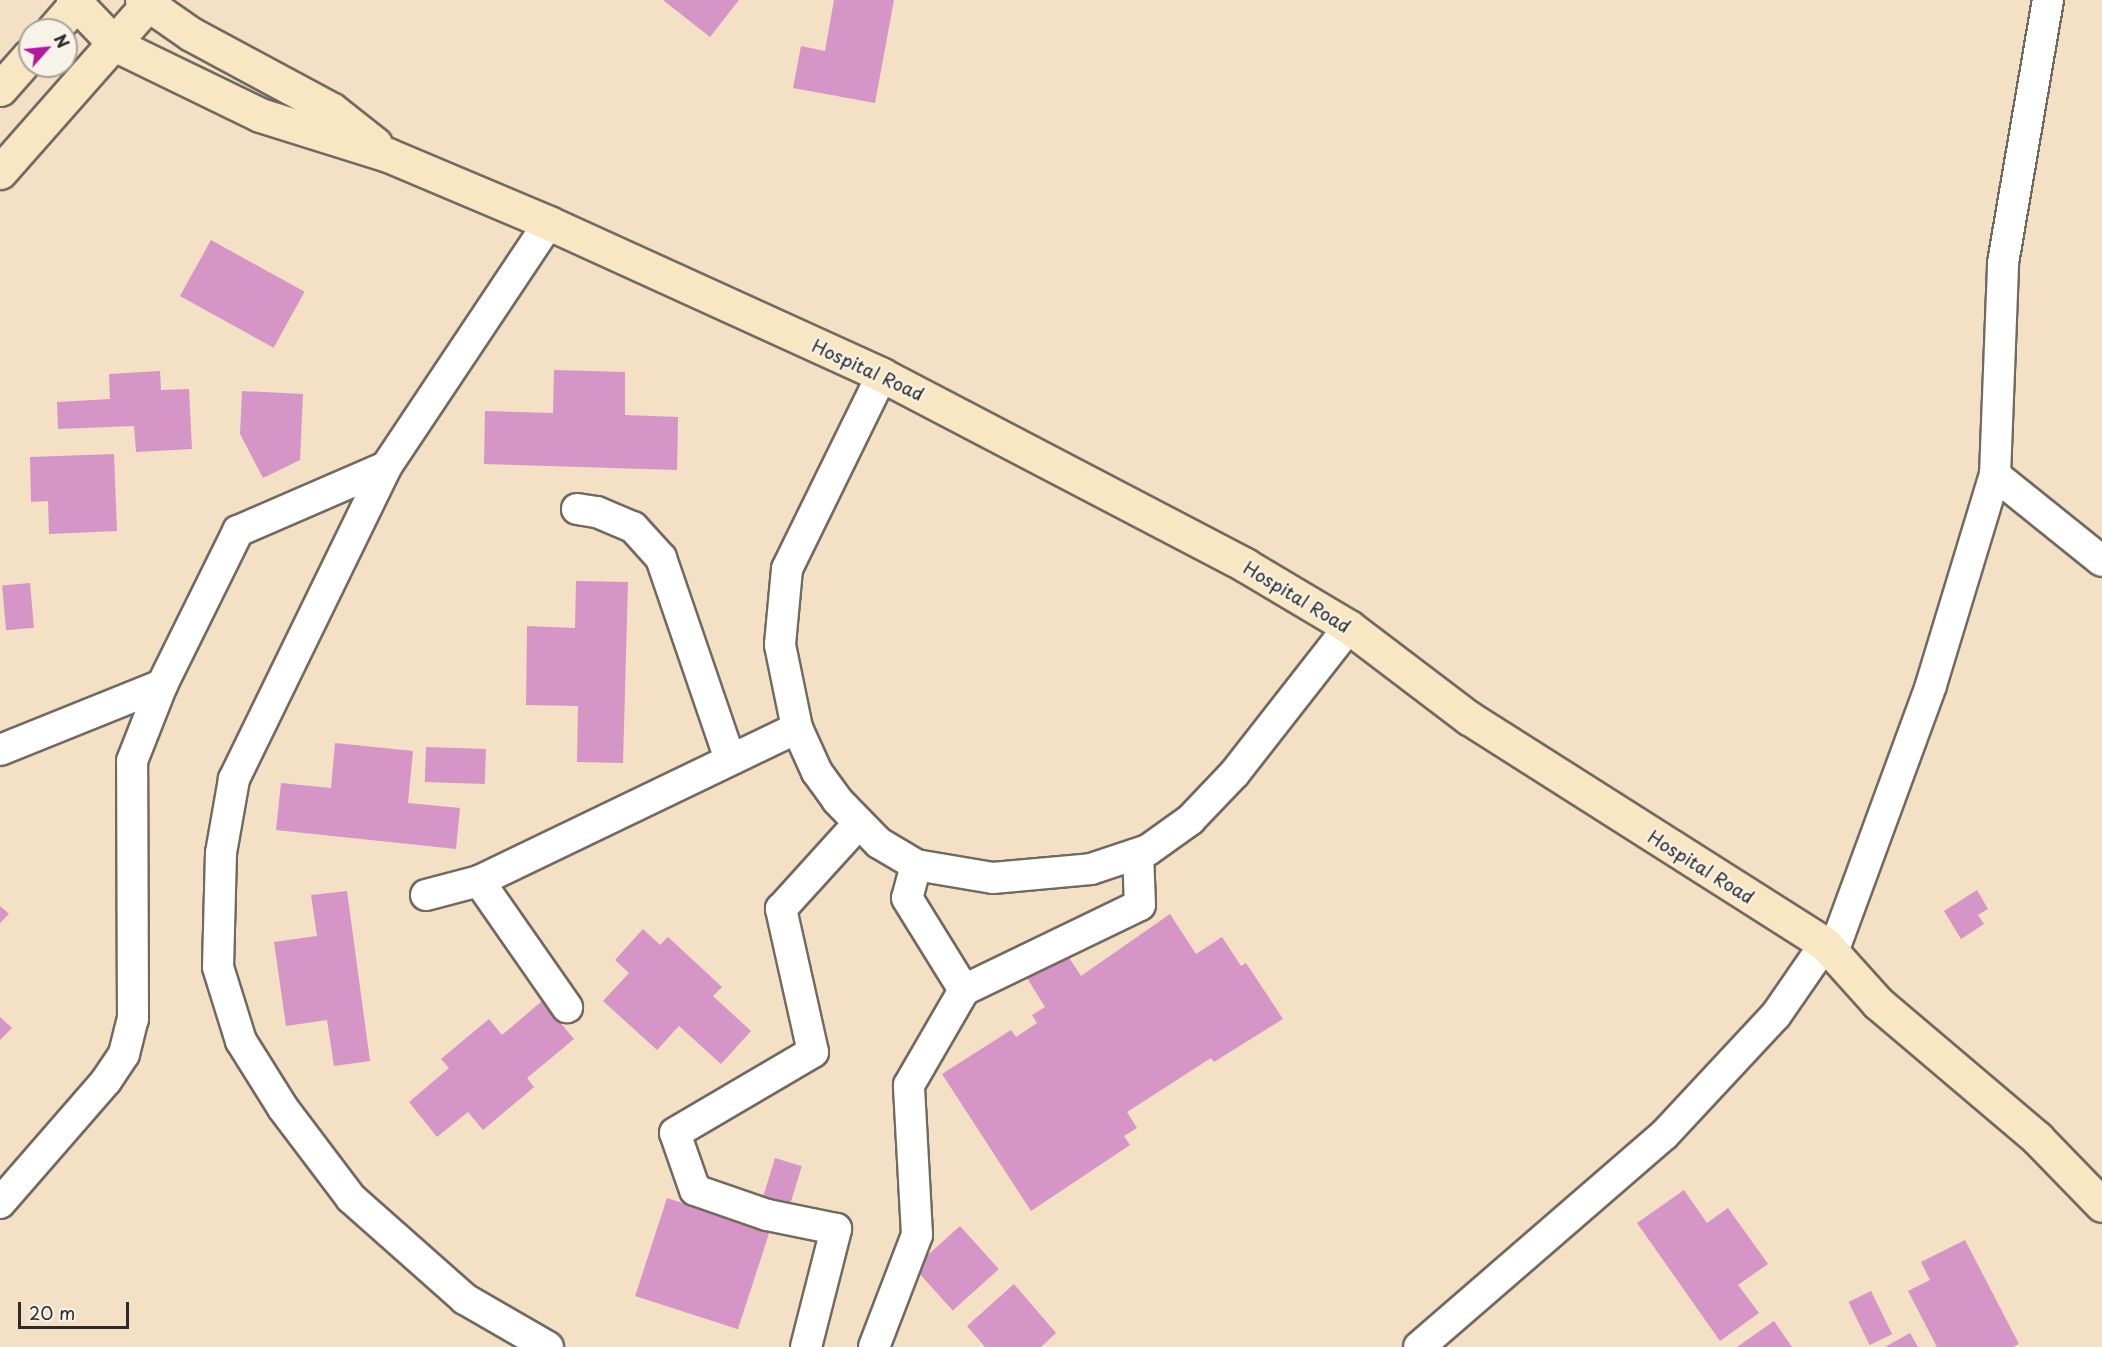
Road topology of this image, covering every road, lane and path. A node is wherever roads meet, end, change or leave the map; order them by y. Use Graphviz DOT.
graph roads {
  1 [pos="2048,0"];
  2 [pos="76,2"];
  3 [pos="144,3"];
  4 [pos="63,18"];
  5 [pos="116,45"];
  6 [pos="18,69"];
  7 [pos="0,89"];
  8 [pos="388,155"];
  9 [pos="0,172"];
  10 [pos="549,223"];
  11 [pos="882,375"];
  12 [pos="386,467"];
  13 [pos="1995,475"];
  14 [pos="577,508"];
  15 [pos="2102,561"];
  16 [pos="1349,627"];
  17 [pos="162,685"];
  18 [pos="797,728"];
  19 [pos="0,750"];
  20 [pos="730,759"];
  21 [pos="859,823"];
  22 [pos="1138,854"];
  23 [pos="916,865"];
  24 [pos="479,881"];
  25 [pos="426,895"];
  26 [pos="1829,948"];
  27 [pos="964,990"];
  28 [pos="567,1007"];
  29 [pos="0,1203"];
  30 [pos="2102,1205"];
  31 [pos="548,1347"];
  32 [pos="806,1347"];
  33 [pos="874,1347"];
  34 [pos="1419,1347"];
  1 -- 13 [label="street"];
  2 -- 4 [label="street"];
  2 -- 5 [label="street"];
  3 -- 5 [label="street"];
  3 -- 8 [label="street"];
  5 -- 8 [label="street"];
  5 -- 9 [label="street"];
  6 -- 7 [label="street"];
  8 -- 10 [label="street, Hospital Road"];
  10 -- 11 [label="street, Hospital Road"];
  10 -- 12 [label="street"];
  11 -- 16 [label="street, Hospital Road"];
  11 -- 18 [label="street"];
  12 -- 17 [label="street"];
  12 -- 31 [label="street"];
  13 -- 15 [label="street"];
  13 -- 26 [label="street"];
  14 -- 20 [label="street"];
  16 -- 22 [label="street"];
  16 -- 26 [label="street, Hospital Road"];
  17 -- 19 [label="street"];
  17 -- 29 [label="street"];
  18 -- 20 [label="street"];
  18 -- 21 [label="street"];
  20 -- 24 [label="street"];
  21 -- 23 [label="street"];
  21 -- 32 [label="street"];
  22 -- 23 [label="street"];
  22 -- 27 [label="street"];
  23 -- 27 [label="street"];
  24 -- 25 [label="street"];
  24 -- 28 [label="street"];
  26 -- 30 [label="street, Hospital Road"];
  26 -- 34 [label="street"];
  27 -- 33 [label="street"];
}
